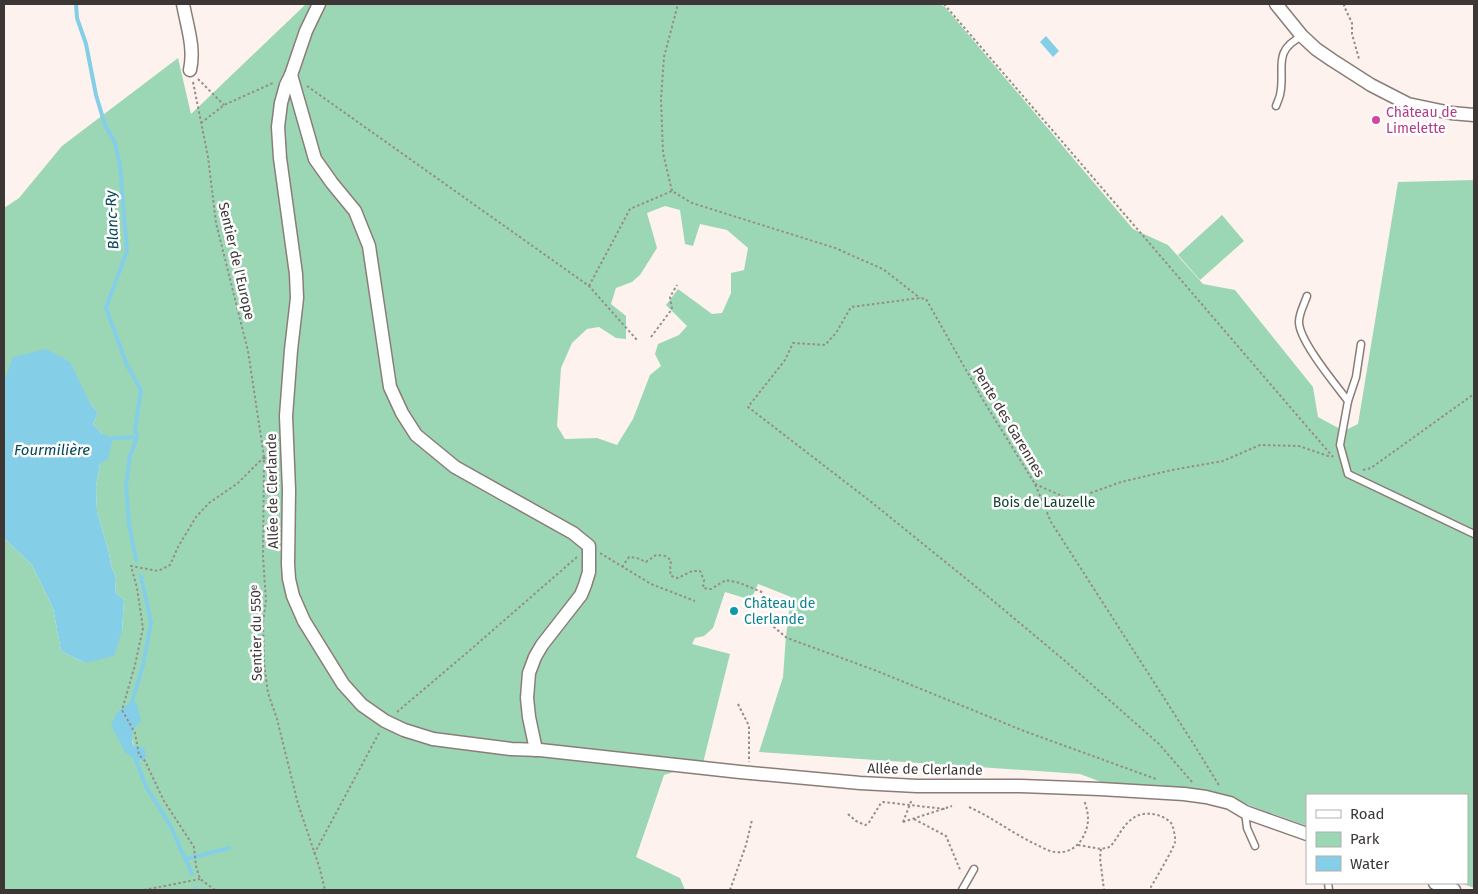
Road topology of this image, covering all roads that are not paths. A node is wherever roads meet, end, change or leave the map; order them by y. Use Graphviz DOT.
graph roads {
  1 [pos="183,4"];
  2 [pos="319,4"];
  3 [pos="1276,4"];
  4 [pos="1302,36"];
  5 [pos="190,70"];
  6 [pos="291,75"];
  7 [pos="1276,106"];
  8 [pos="1474,115"];
  9 [pos="1307,296"];
  10 [pos="1361,344"];
  11 [pos="1348,401"];
  12 [pos="1474,534"];
  13 [pos="536,750"];
  14 [pos="1245,812"];
  15 [pos="1306,834"];
  16 [pos="1255,846"];
  17 [pos="974,869"];
  18 [pos="1437,884"];
  19 [pos="963,887"];
  20 [pos="1454,890"];
  1 -- 5 [label="street"];
  2 -- 6 [label="street, Allée de Clerlande"];
  3 -- 4 [label="street"];
  4 -- 7 [label="lane"];
  4 -- 8 [label="street"];
  6 -- 13 [label="street"];
  6 -- 13 [label="street, Allée de Clerlande"];
  9 -- 11 [label="lane"];
  10 -- 11 [label="lane"];
  11 -- 12 [label="lane"];
  13 -- 14 [label="street, Allée de Clerlande"];
  14 -- 15 [label="street, Allée de Clerlande"];
  14 -- 16 [label="lane"];
  17 -- 19 [label="lane"];
  18 -- 20 [label="street"];
}
